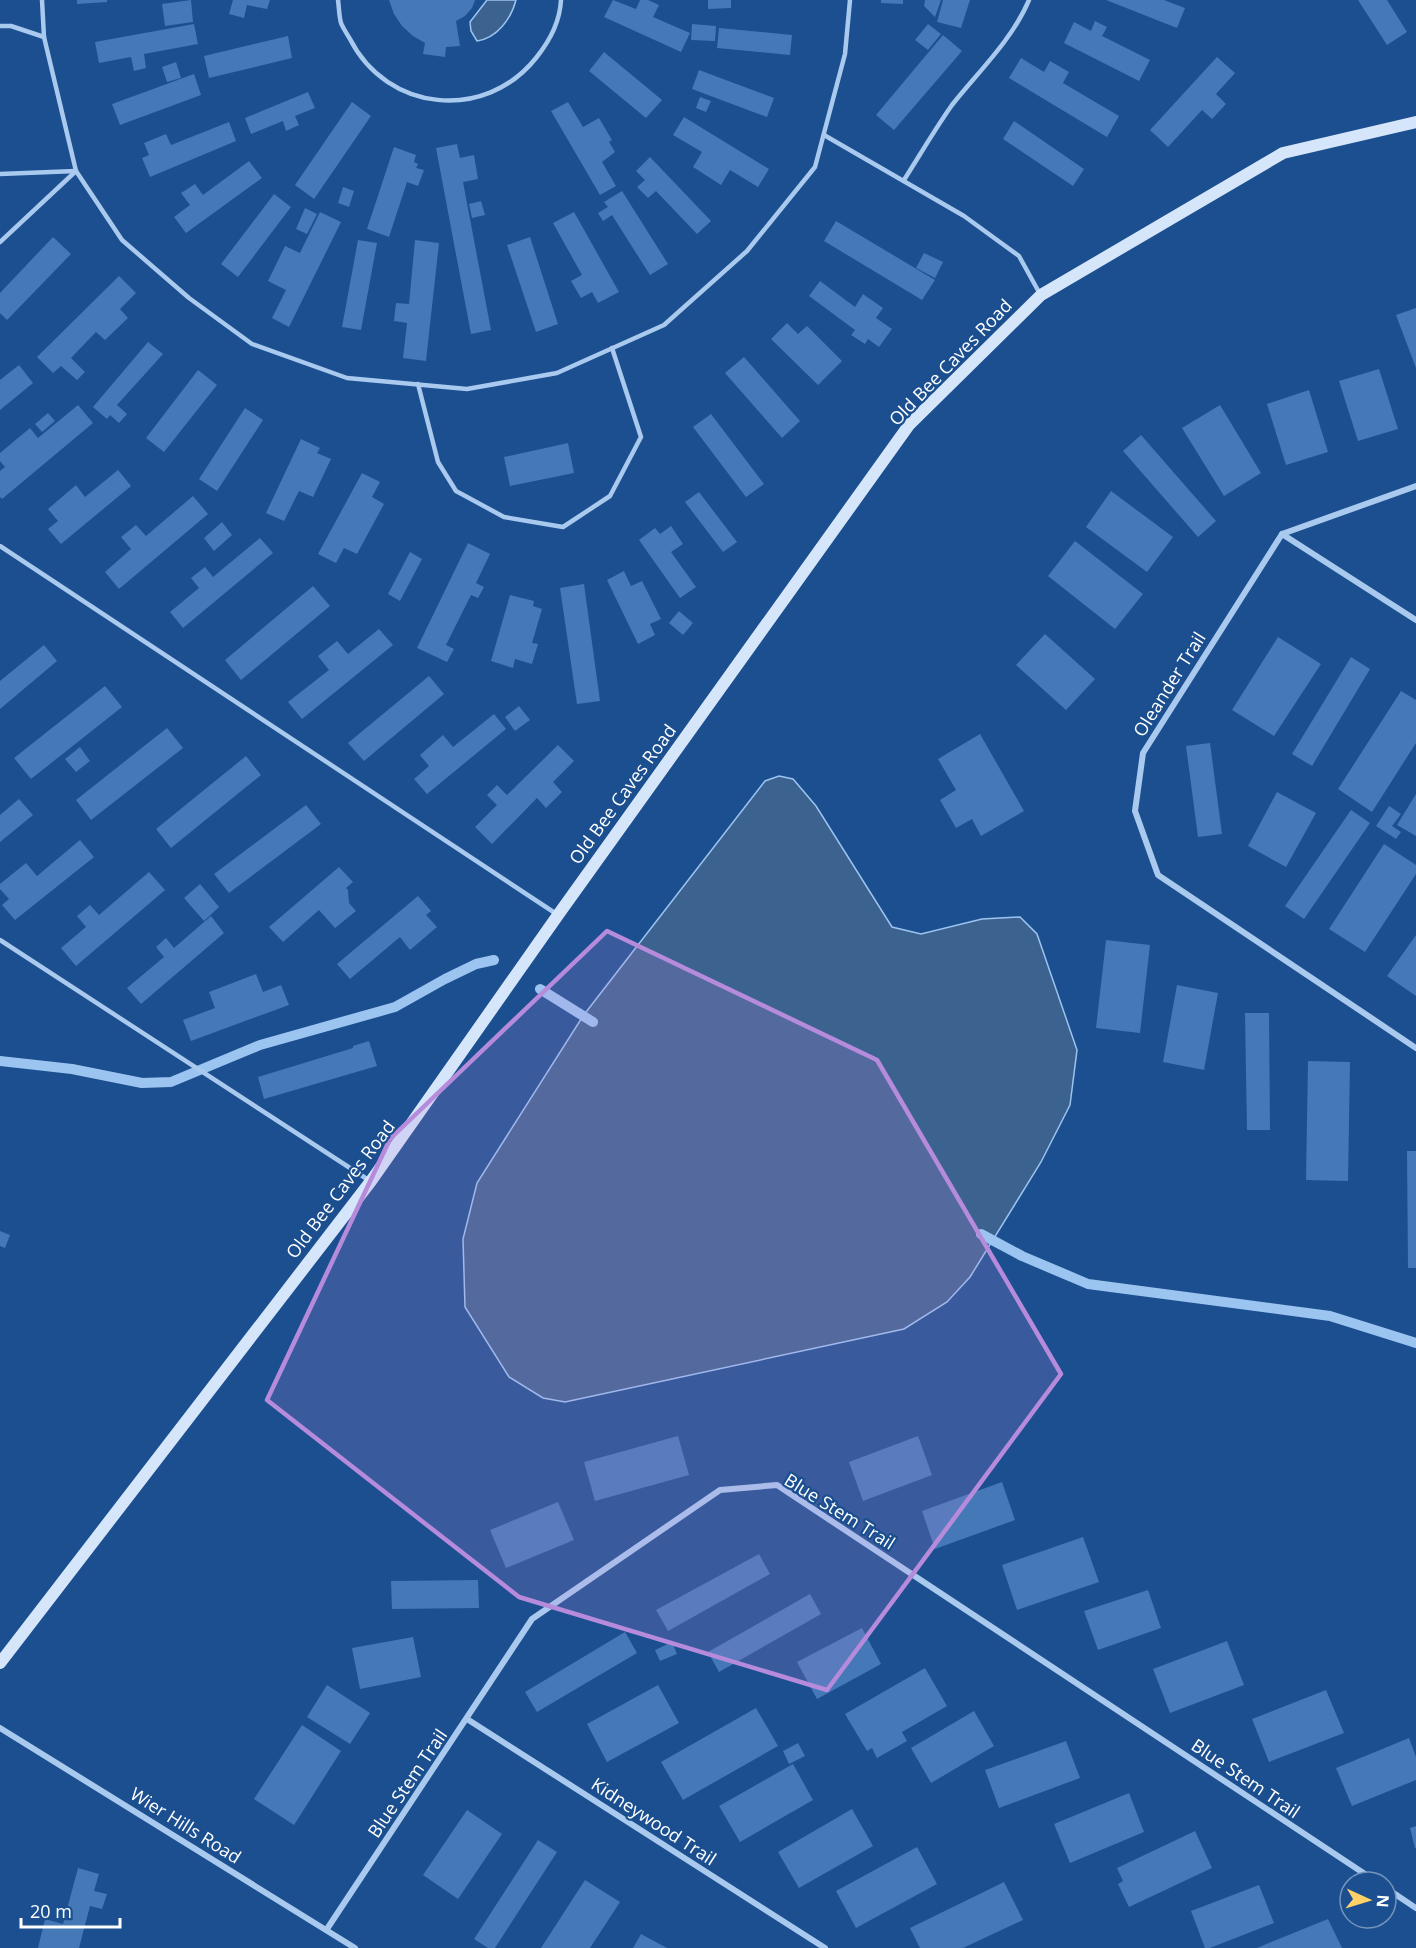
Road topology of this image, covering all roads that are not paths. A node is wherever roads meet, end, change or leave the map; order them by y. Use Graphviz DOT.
graph roads {
  1 [pos="42,0"];
  2 [pos="338,0"];
  3 [pos="561,0"];
  4 [pos="850,0"];
  5 [pos="1029,0"];
  6 [pos="0,26"];
  7 [pos="44,38"];
  8 [pos="1416,122"];
  9 [pos="824,135"];
  10 [pos="76,171"];
  11 [pos="0,174"];
  12 [pos="904,180"];
  13 [pos="0,242"];
  14 [pos="1041,295"];
  15 [pos="612,348"];
  16 [pos="418,384"];
  17 [pos="1416,486"];
  18 [pos="1282,534"];
  19 [pos="0,546"];
  20 [pos="1416,620"];
  21 [pos="558,915"];
  22 [pos="0,940"];
  23 [pos="1416,1048"];
  24 [pos="371,1181"];
  25 [pos="0,1663"];
  26 [pos="467,1719"];
  27 [pos="0,1728"];
  28 [pos="1359,1870"];
  29 [pos="1398,1896"];
  30 [pos="1416,1908"];
  31 [pos="327,1929"];
  32 [pos="356,1948"];
  33 [pos="825,1948"];
  1 -- 7 [label="lane"];
  2 -- 3 [label="lane"];
  4 -- 9 [label="lane"];
  5 -- 12 [label="lane"];
  6 -- 7 [label="lane"];
  7 -- 10 [label="lane"];
  8 -- 14 [label="street, Old Bee Caves Road"];
  9 -- 12 [label="lane"];
  9 -- 15 [label="lane"];
  10 -- 11 [label="lane"];
  10 -- 13 [label="lane"];
  10 -- 16 [label="lane"];
  12 -- 14 [label="lane"];
  14 -- 21 [label="street, Old Bee Caves Road"];
  15 -- 16 [label="lane"];
  15 -- 16 [label="lane"];
  17 -- 18 [label="street"];
  18 -- 20 [label="street"];
  18 -- 23 [label="street, Oleander Trail"];
  19 -- 21 [label="lane"];
  21 -- 24 [label="street, Old Bee Caves Road"];
  22 -- 24 [label="lane"];
  24 -- 25 [label="street, Old Bee Caves Road"];
  26 -- 28 [label="street, Blue Stem Trail"];
  26 -- 31 [label="street, Blue Stem Trail"];
  26 -- 33 [label="street, Kidneywood Trail"];
  27 -- 31 [label="street, Wier Hills Road"];
  29 -- 30 [label="street"];
  31 -- 32 [label="street, Wier Hills Road"];
}
